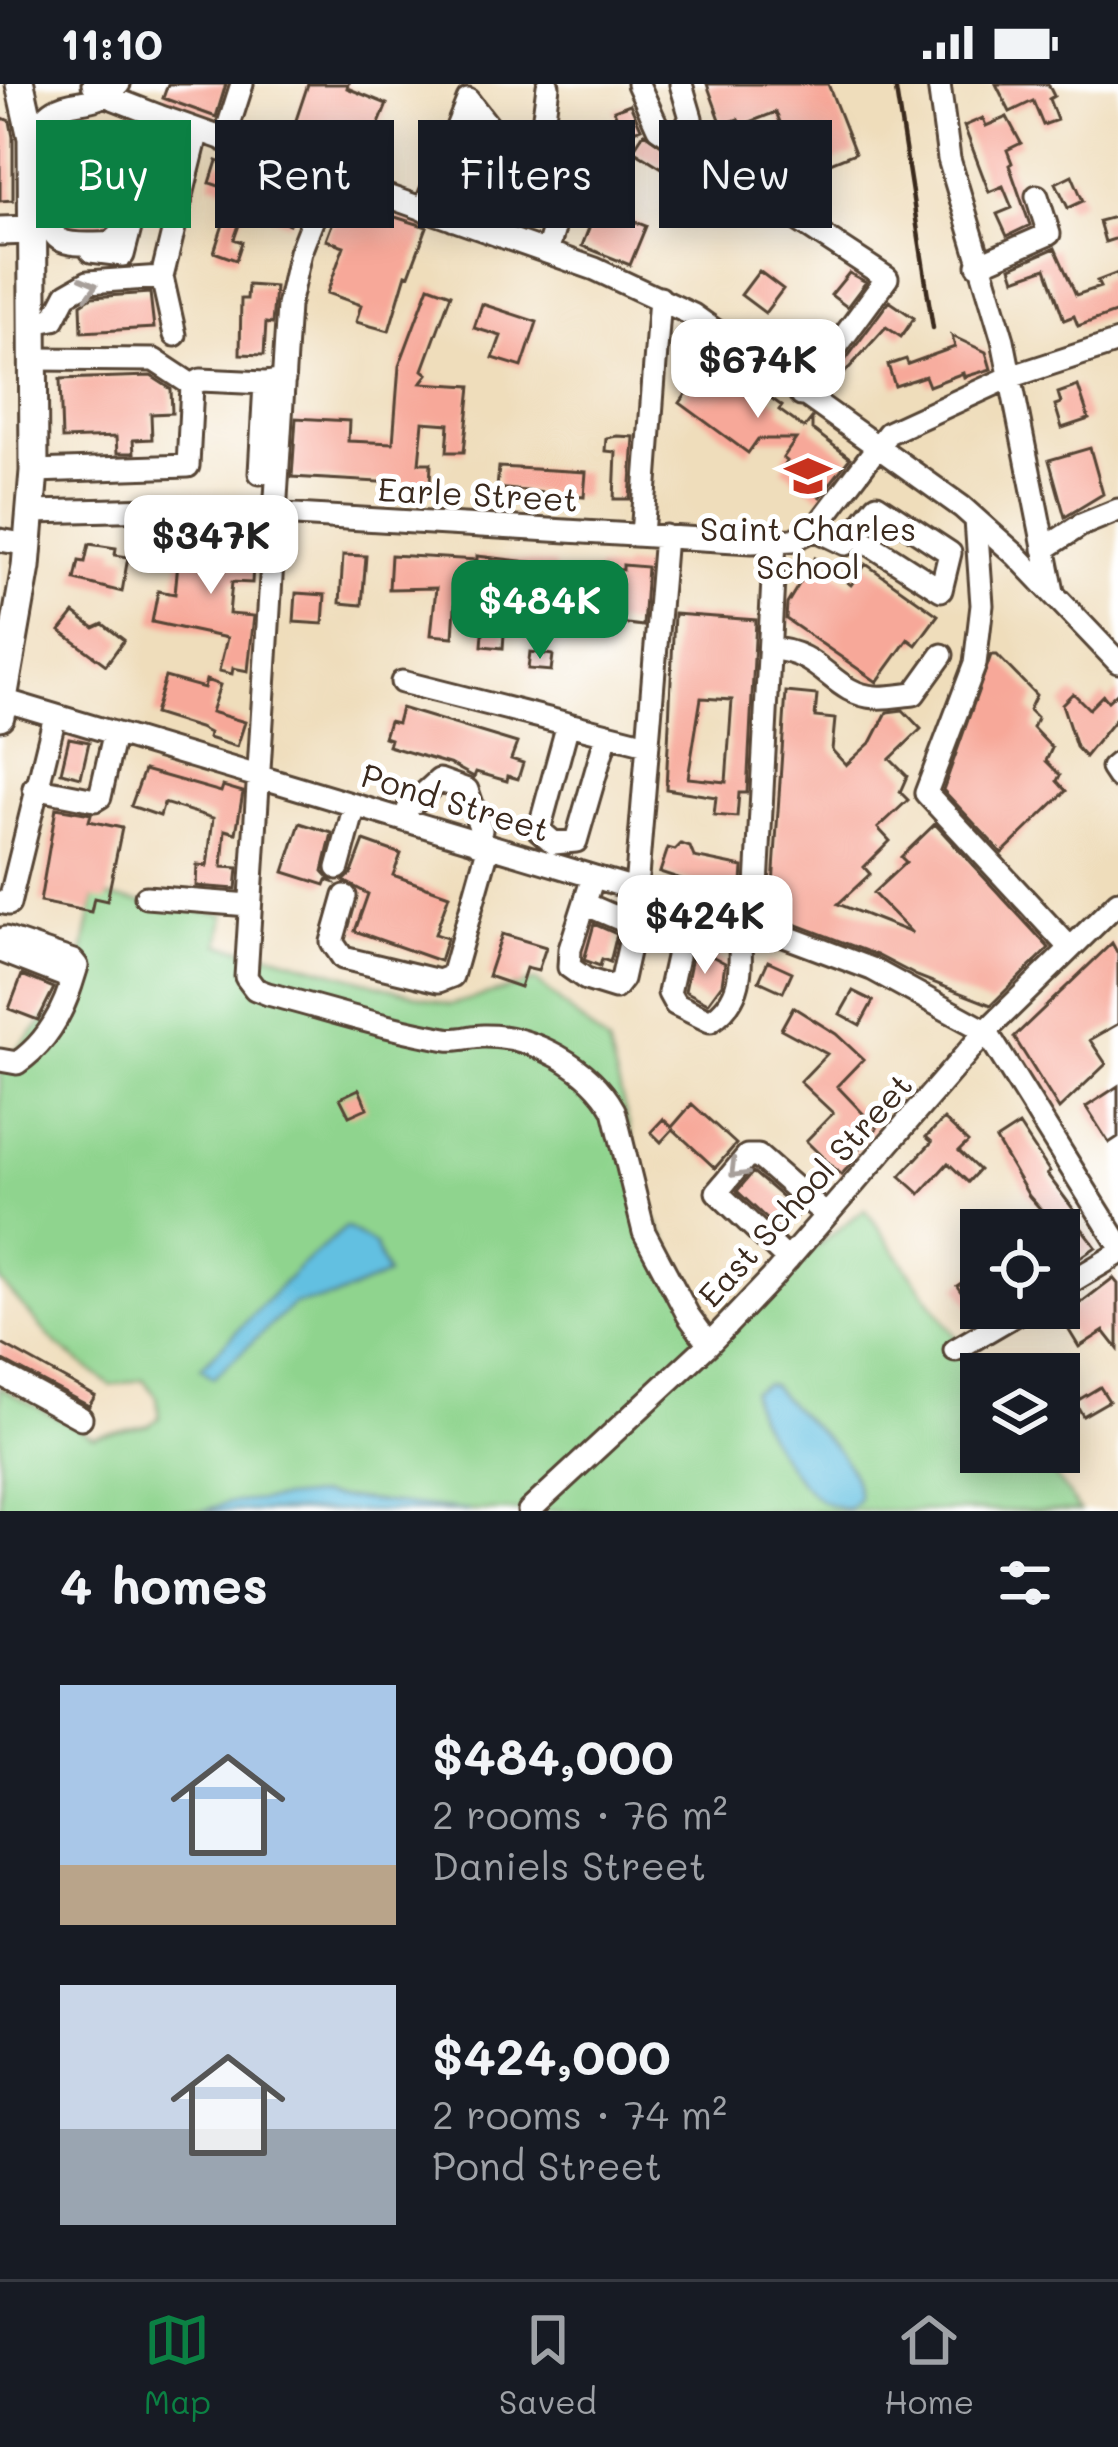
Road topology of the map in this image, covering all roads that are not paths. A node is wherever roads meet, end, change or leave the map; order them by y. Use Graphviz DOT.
graph roads {
  1 [pos="20,84"];
  2 [pos="242,84"];
  3 [pos="638,84"];
  4 [pos="681,84"];
  5 [pos="940,84"];
  6 [pos="548,86"];
  7 [pos="106,88"];
  8 [pos="467,92"];
  9 [pos="159,116"];
  10 [pos="158,120"];
  11 [pos="230,120"];
  12 [pos="485,120"];
  13 [pos="690,120"];
  14 [pos="659,129"];
  15 [pos="198,130"];
  16 [pos="215,137"];
  17 [pos="32,138"];
  18 [pos="147,166"];
  19 [pos="1036,196"];
  20 [pos="131,228"];
  21 [pos="308,228"];
  22 [pos="478,228"];
  23 [pos="810,228"];
  24 [pos="0,230"];
  25 [pos="31,242"];
  26 [pos="0,251"];
  27 [pos="548,252"];
  28 [pos="978,265"];
  29 [pos="162,277"];
  30 [pos="660,298"];
  31 [pos="33,323"];
  32 [pos="175,335"];
  33 [pos="1118,342"];
  34 [pos="34,359"];
  35 [pos="1010,377"];
  36 [pos="274,382"];
  37 [pos="193,385"];
  38 [pos="801,395"];
  39 [pos="875,448"];
  40 [pos="158,469"];
  41 [pos="34,471"];
  42 [pos="260,472"];
  43 [pos="158,508"];
  44 [pos="1118,510"];
  45 [pos="32,512"];
  46 [pos="278,514"];
  47 [pos="976,520"];
  48 [pos="815,529"];
  49 [pos="854,534"];
  50 [pos="653,536"];
  51 [pos="0,540"];
  52 [pos="775,541"];
  53 [pos="28,545"];
  54 [pos="1044,549"];
  55 [pos="1054,592"];
  56 [pos="771,649"];
  57 [pos="942,655"];
  58 [pos="1118,662"];
  59 [pos="402,682"];
  60 [pos="1,705"];
  61 [pos="55,716"];
  62 [pos="568,724"];
  63 [pos="607,734"];
  64 [pos="114,735"];
  65 [pos="647,744"];
  66 [pos="1118,763"];
  67 [pos="258,776"];
  68 [pos="1118,777"];
  69 [pos="34,788"];
  70 [pos="356,805"];
  71 [pos="404,820"];
  72 [pos="0,827"];
  73 [pos="23,833"];
  74 [pos="483,844"];
  75 [pos="338,868"];
  76 [pos="593,877"];
  77 [pos="636,889"];
  78 [pos="345,896"];
  79 [pos="146,897"];
  80 [pos="676,901"];
  81 [pos="1118,902"];
  82 [pos="4,903"];
  83 [pos="585,904"];
  84 [pos="249,905"];
  85 [pos="747,923"];
  86 [pos="1,944"];
  87 [pos="1070,948"];
  88 [pos="986,1031"];
  89 [pos="0,1060"];
  90 [pos="826,1215"];
  91 [pos="1118,1243"];
  92 [pos="1118,1254"];
  93 [pos="788,1260"];
  94 [pos="1080,1277"];
  95 [pos="991,1329"];
  96 [pos="709,1344"];
  97 [pos="955,1350"];
  98 [pos="0,1374"];
  99 [pos="81,1418"];
  100 [pos="529,1511"];
  1 -- 17 [label="main road"];
  2 -- 11 [label="street"];
  3 -- 14 [label="street"];
  4 -- 13 [label="street"];
  5 -- 28 [label="street"];
  6 -- 27 [label="street"];
  7 -- 9 [label="street"];
  7 -- 17 [label="street"];
  8 -- 12 [label="street"];
  9 -- 10 [label="street"];
  9 -- 15 [label="street"];
  15 -- 16 [label="street"];
  15 -- 29 [label="street"];
  17 -- 25 [label="main road"];
  18 -- 18 [label="street"];
  19 -- 28 [label="street"];
  20 -- 25 [label="street"];
  21 -- 36 [label="street"];
  22 -- 27 [label="street"];
  23 -- 38 [label="street"];
  24 -- 25 [label="main road"];
  25 -- 26 [label="main road"];
  25 -- 31 [label="main road"];
  27 -- 30 [label="street"];
  28 -- 35 [label="street"];
  31 -- 29 [label="street, one-way"];
  29 -- 32 [label="street"];
  30 -- 38 [label="street"];
  30 -- 50 [label="street"];
  31 -- 34 [label="main road"];
  33 -- 35 [label="street"];
  34 -- 37 [label="street"];
  34 -- 41 [label="main road"];
  35 -- 39 [label="street"];
  35 -- 54 [label="street"];
  36 -- 37 [label="street"];
  36 -- 42 [label="street"];
  36 -- 46 [label="street"];
  37 -- 40 [label="street"];
  38 -- 39 [label="street"];
  39 -- 47 [label="street"];
  39 -- 48 [label="street"];
  40 -- 41 [label="street"];
  40 -- 43 [label="street"];
  41 -- 45 [label="main road"];
  43 -- 45 [label="street, Earle Street"];
  43 -- 46 [label="street, Earle Street"];
  44 -- 54 [label="street"];
  45 -- 53 [label="main road"];
  46 -- 50 [label="street, Earle Street"];
  46 -- 67 [label="street"];
  47 -- 55 [label="street"];
  47 -- 87 [label="street"];
  48 -- 49 [label="street"];
  48 -- 52 [label="street, Earle Street"];
  49 -- 49 [label="street"];
  50 -- 52 [label="street, Earle Street"];
  50 -- 65 [label="street"];
  51 -- 53 [label="street"];
  52 -- 56 [label="street"];
  53 -- 60 [label="main road"];
  54 -- 55 [label="street"];
  55 -- 58 [label="street"];
  56 -- 57 [label="street"];
  56 -- 85 [label="street"];
  59 -- 62 [label="street"];
  60 -- 61 [label="street, Pond Street"];
  61 -- 64 [label="street, Pond Street"];
  61 -- 69 [label="street"];
  62 -- 63 [label="street"];
  62 -- 63 [label="street"];
  63 -- 65 [label="street"];
  64 -- 67 [label="street, Pond Street"];
  64 -- 69 [label="street"];
  65 -- 77 [label="street"];
  66 -- 68 [label="street"];
  67 -- 70 [label="street, Pond Street"];
  67 -- 84 [label="street"];
  69 -- 73 [label="street"];
  70 -- 71 [label="street, Pond Street"];
  70 -- 75 [label="street"];
  71 -- 74 [label="street, Pond Street"];
  71 -- 74 [label="street"];
  72 -- 73 [label="street"];
  73 -- 82 [label="street"];
  74 -- 76 [label="street, Pond Street"];
  74 -- 78 [label="street"];
  76 -- 77 [label="street, Pond Street"];
  76 -- 83 [label="street"];
  77 -- 80 [label="street, Pond Street"];
  79 -- 84 [label="street"];
  80 -- 85 [label="street, Pond Street"];
  80 -- 85 [label="street"];
  81 -- 87 [label="street, East School Street"];
  83 -- 83 [label="street"];
  84 -- 96 [label="street"];
  85 -- 88 [label="street, Pond Street"];
  86 -- 89 [label="street"];
  87 -- 88 [label="street, East School Street"];
  88 -- 90 [label="street, East School Street"];
  88 -- 91 [label="street, Pond Street"];
  90 -- 93 [label="street, East School Street"];
  90 -- 93 [label="street, one-way"];
  92 -- 94 [label="street"];
  93 -- 96 [label="street, East School Street"];
  95 -- 97 [label="street"];
  96 -- 100 [label="street, East School Street"];
  98 -- 99 [label="street"];
}
